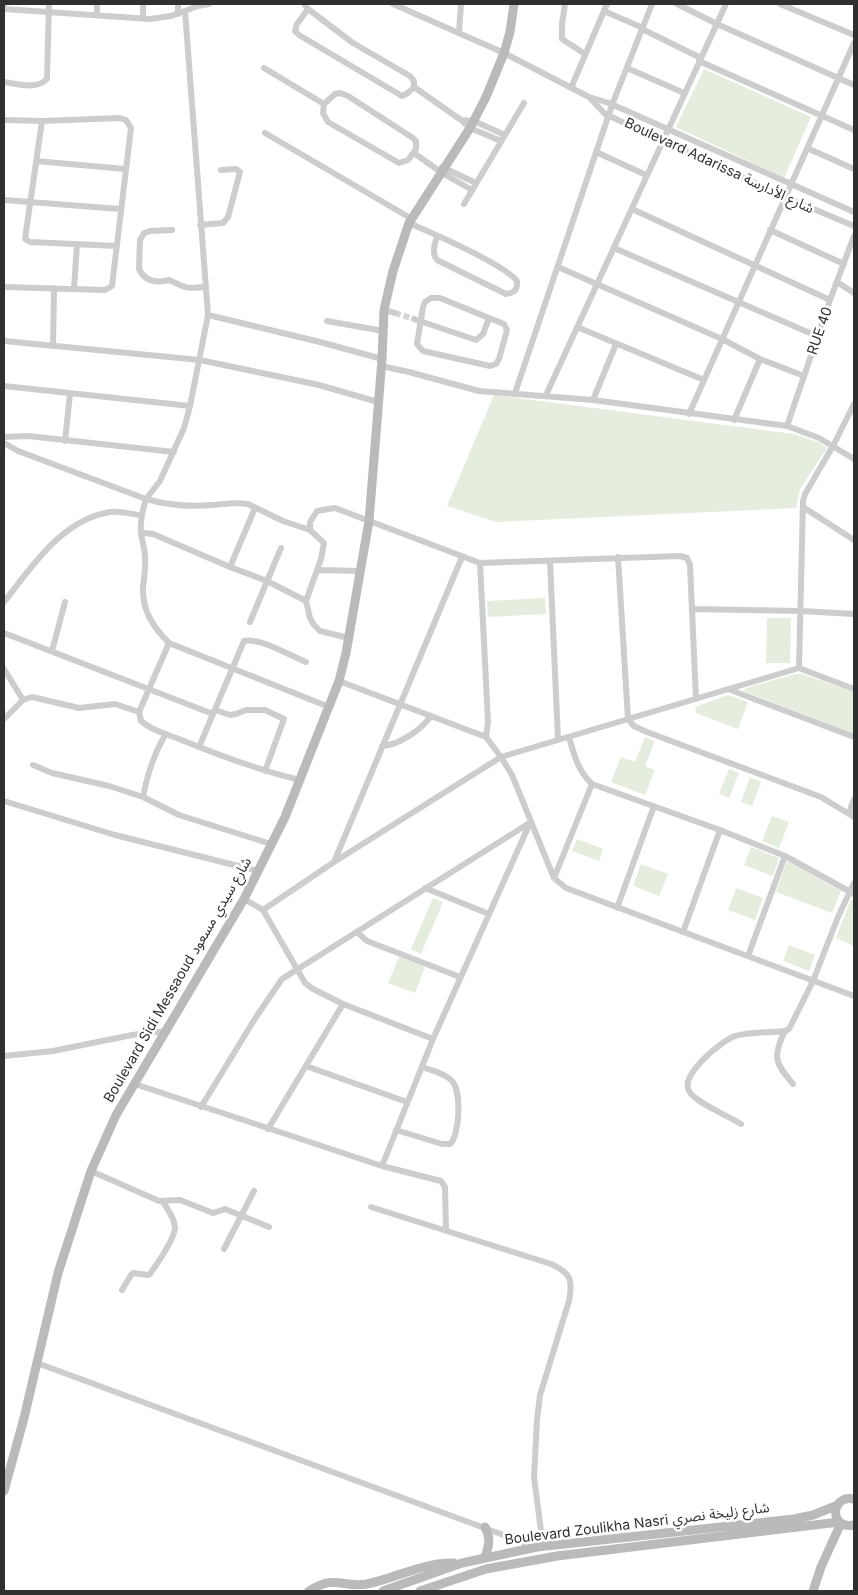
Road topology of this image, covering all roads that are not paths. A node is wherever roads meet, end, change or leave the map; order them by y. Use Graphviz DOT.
graph roads {
  1 [pos="49,4"];
  2 [pos="97,4"];
  3 [pos="143,4"];
  4 [pos="178,4"];
  5 [pos="209,4"];
  6 [pos="393,4"];
  7 [pos="461,4"];
  8 [pos="514,4"];
  9 [pos="565,4"];
  10 [pos="607,4"];
  11 [pos="652,4"];
  12 [pos="677,4"];
  13 [pos="726,4"];
  14 [pos="780,4"];
  15 [pos="4,5"];
  16 [pos="199,5"];
  17 [pos="306,6"];
  18 [pos="604,11"];
  19 [pos="49,12"];
  20 [pos="182,13"];
  21 [pos="97,15"];
  22 [pos="144,18"];
  23 [pos="717,24"];
  24 [pos="642,29"];
  25 [pos="459,32"];
  26 [pos="854,35"];
  27 [pos="854,43"];
  28 [pos="504,53"];
  29 [pos="585,54"];
  30 [pos="700,60"];
  31 [pos="264,68"];
  32 [pos="626,68"];
  33 [pos="839,77"];
  34 [pos="4,82"];
  35 [pos="854,85"];
  36 [pos="414,87"];
  37 [pos="571,88"];
  38 [pos="684,93"];
  39 [pos="589,97"];
  40 [pos="524,103"];
  41 [pos="324,104"];
  42 [pos="612,105"];
  43 [pos="608,115"];
  44 [pos="822,116"];
  45 [pos="4,120"];
  46 [pos="42,121"];
  47 [pos="472,124"];
  48 [pos="668,130"];
  49 [pos="854,130"];
  50 [pos="264,132"];
  51 [pos="505,135"];
  52 [pos="501,141"];
  53 [pos="663,141"];
  54 [pos="807,148"];
  55 [pos="596,152"];
  56 [pos="414,153"];
  57 [pos="36,161"];
  58 [pos="125,169"];
  59 [pos="854,169"];
  60 [pos="221,170"];
  61 [pos="443,170"];
  62 [pos="646,175"];
  63 [pos="476,183"];
  64 [pos="791,185"];
  65 [pos="472,190"];
  66 [pos="785,197"];
  67 [pos="4,200"];
  68 [pos="29,202"];
  69 [pos="464,204"];
  70 [pos="120,209"];
  71 [pos="632,209"];
  72 [pos="854,212"];
  73 [pos="411,221"];
  74 [pos="200,225"];
  75 [pos="854,226"];
  76 [pos="172,230"];
  77 [pos="770,230"];
  78 [pos="437,236"];
  79 [pos="854,236"];
  80 [pos="77,244"];
  81 [pos="117,246"];
  82 [pos="614,248"];
  83 [pos="844,264"];
  84 [pos="755,266"];
  85 [pos="558,267"];
  86 [pos="837,282"];
  87 [pos="597,284"];
  88 [pos="205,286"];
  89 [pos="4,287"];
  90 [pos="54,288"];
  91 [pos="74,289"];
  92 [pos="854,293"];
  93 [pos="830,300"];
  94 [pos="739,302"];
  95 [pos="384,310"];
  96 [pos="395,313"];
  97 [pos="208,315"];
  98 [pos="489,318"];
  99 [pos="414,319"];
  100 [pos="327,321"];
  101 [pos="421,321"];
  102 [pos="577,327"];
  103 [pos="383,331"];
  104 [pos="819,337"];
  105 [pos="722,339"];
  106 [pos="4,341"];
  107 [pos="616,344"];
  108 [pos="53,346"];
  109 [pos="760,359"];
  110 [pos="200,360"];
  111 [pos="382,362"];
  112 [pos="804,376"];
  113 [pos="704,380"];
  114 [pos="4,386"];
  115 [pos="515,393"];
  116 [pos="70,394"];
  117 [pos="546,395"];
  118 [pos="592,400"];
  119 [pos="378,402"];
  120 [pos="854,404"];
  121 [pos="190,406"];
  122 [pos="689,414"];
  123 [pos="734,420"];
  124 [pos="787,426"];
  125 [pos="4,436"];
  126 [pos="65,441"];
  127 [pos="4,443"];
  128 [pos="833,446"];
  129 [pos="174,452"];
  130 [pos="854,459"];
  131 [pos="146,499"];
  132 [pos="255,508"];
  133 [pos="802,508"];
  134 [pos="140,515"];
  135 [pos="369,521"];
  136 [pos="310,530"];
  137 [pos="141,534"];
  138 [pos="854,540"];
  139 [pos="281,548"];
  140 [pos="462,557"];
  141 [pos="618,557"];
  142 [pos="550,561"];
  143 [pos="480,563"];
  144 [pos="230,567"];
  145 [pos="318,570"];
  146 [pos="361,571"];
  147 [pos="267,581"];
  148 [pos="306,601"];
  149 [pos="4,602"];
  150 [pos="65,602"];
  151 [pos="692,609"];
  152 [pos="801,611"];
  153 [pos="854,614"];
  154 [pos="250,622"];
  155 [pos="4,633"];
  156 [pos="349,638"];
  157 [pos="169,643"];
  158 [pos="52,651"];
  159 [pos="306,662"];
  160 [pos="4,668"];
  161 [pos="232,668"];
  162 [pos="799,668"];
  163 [pos="339,681"];
  164 [pos="728,689"];
  165 [pos="854,689"];
  166 [pos="148,690"];
  167 [pos="696,699"];
  168 [pos="23,700"];
  169 [pos="399,704"];
  170 [pos="329,707"];
  171 [pos="6,710"];
  172 [pos="139,712"];
  173 [pos="214,712"];
  174 [pos="431,716"];
  175 [pos="4,719"];
  176 [pos="628,719"];
  177 [pos="165,734"];
  178 [pos="486,737"];
  179 [pos="569,737"];
  180 [pos="854,738"];
  181 [pos="558,739"];
  182 [pos="382,746"];
  183 [pos="199,747"];
  184 [pos="501,757"];
  185 [pos="33,765"];
  186 [pos="265,771"];
  187 [pos="300,780"];
  188 [pos="592,784"];
  189 [pos="143,797"];
  190 [pos="854,800"];
  191 [pos="4,801"];
  192 [pos="654,806"];
  193 [pos="852,815"];
  194 [pos="531,822"];
  195 [pos="720,830"];
  196 [pos="271,844"];
  197 [pos="785,856"];
  198 [pos="334,862"];
  199 [pos="258,871"];
  200 [pos="554,878"];
  201 [pos="854,883"];
  202 [pos="425,888"];
  203 [pos="852,892"];
  204 [pos="244,899"];
  205 [pos="617,908"];
  206 [pos="263,910"];
  207 [pos="489,914"];
  208 [pos="683,932"];
  209 [pos="358,933"];
  210 [pos="748,956"];
  211 [pos="296,970"];
  212 [pos="460,977"];
  213 [pos="813,981"];
  214 [pos="854,996"];
  215 [pos="343,1004"];
  216 [pos="167,1031"];
  217 [pos="785,1031"];
  218 [pos="433,1039"];
  219 [pos="4,1056"];
  220 [pos="306,1066"];
  221 [pos="422,1067"];
  222 [pos="135,1084"];
  223 [pos="793,1084"];
  224 [pos="407,1102"];
  225 [pos="201,1107"];
  226 [pos="740,1124"];
  227 [pos="268,1129"];
  228 [pos="396,1130"];
  229 [pos="382,1166"];
  230 [pos="91,1171"];
  231 [pos="254,1191"];
  232 [pos="163,1202"];
  233 [pos="371,1207"];
  234 [pos="241,1216"];
  235 [pos="269,1226"];
  236 [pos="446,1231"];
  237 [pos="224,1249"];
  238 [pos="122,1290"];
  239 [pos="37,1362"];
  240 [pos="4,1491"];
  241 [pos="854,1498"];
  242 [pos="838,1505"];
  243 [pos="840,1522"];
  244 [pos="853,1525"];
  245 [pos="485,1527"];
  246 [pos="834,1542"];
  247 [pos="540,1547"];
  248 [pos="485,1557"];
  249 [pos="462,1563"];
  250 [pos="309,1591"];
  251 [pos="383,1591"];
  252 [pos="420,1591"];
  253 [pos="813,1591"];
  1 -- 19 [label="street"];
  2 -- 21 [label="street"];
  3 -- 22 [label="street"];
  4 -- 20 [label="street"];
  5 -- 16 [label="street"];
  6 -- 25 [label="street, Boulevard Adarissa شارع الأدارسة"];
  7 -- 25 [label="street"];
  8 -- 28 [label="street, Boulevard Sidi Messaoud شارع سيدي مسعود"];
  9 -- 29 [label="street"];
  10 -- 18 [label="street"];
  11 -- 24 [label="street"];
  12 -- 23 [label="street"];
  13 -- 23 [label="street"];
  14 -- 26 [label="street"];
  15 -- 19 [label="street"];
  16 -- 20 [label="street"];
  17 -- 36 [label="street"];
  17 -- 36 [label="street"];
  18 -- 24 [label="street"];
  18 -- 29 [label="street"];
  19 -- 21 [label="street"];
  19 -- 34 [label="street"];
  20 -- 22 [label="street"];
  20 -- 74 [label="street"];
  21 -- 22 [label="street"];
  23 -- 30 [label="street"];
  23 -- 33 [label="street"];
  24 -- 30 [label="street"];
  24 -- 32 [label="street"];
  25 -- 28 [label="street, Boulevard Adarissa شارع الأدارسة"];
  27 -- 33 [label="street"];
  28 -- 37 [label="street, Boulevard Adarissa شارع الأدارسة"];
  28 -- 47 [label="street, Boulevard Sidi Messaoud شارع سيدي مسعود"];
  29 -- 37 [label="street"];
  30 -- 38 [label="street"];
  30 -- 44 [label="street"];
  31 -- 41 [label="street"];
  32 -- 38 [label="street"];
  32 -- 42 [label="street"];
  33 -- 35 [label="street"];
  33 -- 44 [label="street"];
  36 -- 47 [label="street"];
  37 -- 39 [label="street, Boulevard Adarissa شارع الأدارسة"];
  38 -- 48 [label="street"];
  39 -- 42 [label="street, Boulevard Adarissa شارع الأدارسة"];
  39 -- 43 [label="street, Boulevard Adarissa شارع الأدارسة"];
  40 -- 51 [label="street"];
  41 -- 56 [label="street"];
  41 -- 56 [label="street"];
  42 -- 43 [label="street"];
  42 -- 48 [label="street, Boulevard Adarissa شارع الأدارسة"];
  43 -- 53 [label="street, Boulevard Adarissa شارع الأدارسة"];
  43 -- 55 [label="street"];
  44 -- 49 [label="street"];
  44 -- 54 [label="street"];
  45 -- 46 [label="street"];
  46 -- 57 [label="street"];
  46 -- 58 [label="street"];
  47 -- 51 [label="street"];
  47 -- 52 [label="street"];
  47 -- 61 [label="street, Boulevard Sidi Messaoud شارع سيدي مسعود"];
  48 -- 53 [label="street"];
  48 -- 64 [label="street, Boulevard Adarissa شارع الأدارسة"];
  50 -- 73 [label="street"];
  51 -- 52 [label="street"];
  52 -- 63 [label="street"];
  53 -- 62 [label="street"];
  53 -- 66 [label="street, Boulevard Adarissa شارع الأدارسة"];
  54 -- 59 [label="street"];
  54 -- 64 [label="street"];
  55 -- 62 [label="street"];
  55 -- 85 [label="street"];
  56 -- 61 [label="street"];
  57 -- 58 [label="street"];
  57 -- 68 [label="street"];
  58 -- 70 [label="street"];
  60 -- 74 [label="street"];
  61 -- 63 [label="street"];
  61 -- 65 [label="street"];
  61 -- 73 [label="street, Boulevard Sidi Messaoud شارع سيدي مسعود"];
  62 -- 71 [label="street"];
  63 -- 65 [label="street"];
  64 -- 66 [label="street"];
  64 -- 72 [label="street, Boulevard Adarissa شارع الأدارسة"];
  65 -- 69 [label="street"];
  66 -- 75 [label="street, Boulevard Adarissa شارع الأدارسة"];
  66 -- 77 [label="street"];
  67 -- 68 [label="street"];
  68 -- 70 [label="street"];
  68 -- 80 [label="street"];
  70 -- 81 [label="street"];
  71 -- 82 [label="street"];
  71 -- 84 [label="street"];
  73 -- 78 [label="street"];
  73 -- 95 [label="street, Boulevard Sidi Messaoud شارع سيدي مسعود"];
  74 -- 88 [label="street"];
  76 -- 88 [label="street"];
  77 -- 83 [label="street"];
  77 -- 84 [label="street"];
  78 -- 78 [label="street"];
  79 -- 83 [label="street, RUE 40"];
  80 -- 81 [label="street"];
  80 -- 91 [label="street"];
  81 -- 91 [label="street"];
  82 -- 87 [label="street"];
  82 -- 94 [label="street"];
  83 -- 86 [label="street, RUE 40"];
  84 -- 93 [label="street"];
  84 -- 94 [label="street"];
  85 -- 87 [label="street"];
  85 -- 115 [label="street"];
  86 -- 92 [label="street"];
  86 -- 93 [label="street, RUE 40"];
  87 -- 102 [label="street"];
  87 -- 105 [label="street"];
  88 -- 97 [label="street"];
  89 -- 90 [label="street"];
  90 -- 91 [label="street"];
  90 -- 108 [label="street"];
  93 -- 104 [label="street, RUE 40"];
  94 -- 104 [label="street"];
  94 -- 105 [label="street"];
  95 -- 96 [label="street"];
  95 -- 103 [label="street, Boulevard Sidi Messaoud شارع سيدي مسعود"];
  97 -- 110 [label="street"];
  97 -- 111 [label="street"];
  98 -- 101 [label="street"];
  98 -- 101 [label="street"];
  98 -- 101 [label="street"];
  99 -- 101 [label="street"];
  100 -- 103 [label="street"];
  102 -- 107 [label="street"];
  102 -- 117 [label="street"];
  103 -- 111 [label="street, Boulevard Sidi Messaoud شارع سيدي مسعود"];
  104 -- 112 [label="street, RUE 40"];
  105 -- 109 [label="street"];
  105 -- 113 [label="street"];
  106 -- 108 [label="street"];
  107 -- 113 [label="street"];
  107 -- 118 [label="street"];
  108 -- 110 [label="street"];
  109 -- 112 [label="street"];
  109 -- 123 [label="street"];
  110 -- 119 [label="street"];
  110 -- 121 [label="street"];
  111 -- 115 [label="street"];
  111 -- 119 [label="street, Boulevard Sidi Messaoud شارع سيدي مسعود"];
  112 -- 124 [label="street, RUE 40"];
  113 -- 122 [label="street"];
  114 -- 116 [label="street"];
  115 -- 117 [label="street"];
  116 -- 121 [label="street"];
  116 -- 126 [label="street"];
  117 -- 118 [label="street"];
  118 -- 122 [label="street"];
  119 -- 135 [label="street, Boulevard Sidi Messaoud شارع سيدي مسعود"];
  120 -- 128 [label="street"];
  121 -- 129 [label="street"];
  122 -- 123 [label="street"];
  123 -- 124 [label="street"];
  124 -- 128 [label="street"];
  125 -- 126 [label="street"];
  126 -- 129 [label="street"];
  127 -- 131 [label="street"];
  128 -- 130 [label="street"];
  128 -- 133 [label="street"];
  129 -- 131 [label="street"];
  131 -- 132 [label="street"];
  131 -- 134 [label="street"];
  132 -- 136 [label="street"];
  132 -- 144 [label="street"];
  133 -- 138 [label="street"];
  133 -- 152 [label="street"];
  134 -- 137 [label="street"];
  134 -- 149 [label="street"];
  135 -- 136 [label="street"];
  135 -- 140 [label="street"];
  135 -- 146 [label="street, Boulevard Sidi Messaoud شارع سيدي مسعود"];
  136 -- 145 [label="street"];
  137 -- 144 [label="street"];
  137 -- 157 [label="street"];
  139 -- 147 [label="street"];
  140 -- 143 [label="street"];
  140 -- 169 [label="street"];
  141 -- 142 [label="street"];
  141 -- 151 [label="street"];
  141 -- 176 [label="street"];
  142 -- 143 [label="street"];
  142 -- 181 [label="street"];
  143 -- 178 [label="street"];
  144 -- 147 [label="street"];
  145 -- 146 [label="street"];
  145 -- 148 [label="street"];
  146 -- 156 [label="street, Boulevard Sidi Messaoud شارع سيدي مسعود"];
  147 -- 148 [label="street"];
  147 -- 154 [label="street"];
  148 -- 156 [label="street"];
  150 -- 158 [label="street"];
  151 -- 152 [label="street"];
  151 -- 167 [label="street"];
  152 -- 153 [label="street"];
  152 -- 162 [label="street"];
  155 -- 158 [label="street"];
  156 -- 163 [label="street, Boulevard Sidi Messaoud شارع سيدي مسعود"];
  157 -- 161 [label="street"];
  157 -- 166 [label="street"];
  158 -- 166 [label="street"];
  159 -- 161 [label="street"];
  160 -- 168 [label="street"];
  161 -- 170 [label="street"];
  161 -- 173 [label="street"];
  162 -- 164 [label="street"];
  162 -- 165 [label="street"];
  163 -- 169 [label="street"];
  163 -- 170 [label="street, Boulevard Sidi Messaoud شارع سيدي مسعود"];
  164 -- 167 [label="street"];
  164 -- 180 [label="street"];
  166 -- 172 [label="street"];
  166 -- 173 [label="street"];
  167 -- 176 [label="street"];
  168 -- 171 [label="street"];
  168 -- 172 [label="street"];
  169 -- 174 [label="street"];
  169 -- 182 [label="street"];
  170 -- 187 [label="street, Boulevard Sidi Messaoud شارع سيدي مسعود"];
  171 -- 175 [label="street"];
  172 -- 177 [label="street"];
  173 -- 183 [label="street"];
  173 -- 186 [label="street"];
  174 -- 178 [label="street"];
  174 -- 182 [label="street"];
  176 -- 179 [label="street"];
  176 -- 193 [label="street"];
  177 -- 183 [label="street"];
  177 -- 189 [label="street"];
  178 -- 184 [label="street"];
  179 -- 181 [label="street"];
  179 -- 188 [label="street"];
  181 -- 184 [label="street"];
  182 -- 198 [label="street"];
  183 -- 186 [label="street"];
  184 -- 194 [label="street"];
  184 -- 198 [label="street"];
  185 -- 189 [label="street"];
  186 -- 187 [label="street"];
  187 -- 196 [label="street, Boulevard Sidi Messaoud شارع سيدي مسعود"];
  188 -- 192 [label="street"];
  188 -- 200 [label="street"];
  189 -- 196 [label="street"];
  190 -- 193 [label="street"];
  191 -- 199 [label="street"];
  192 -- 195 [label="street"];
  192 -- 205 [label="street"];
  194 -- 200 [label="street"];
  194 -- 202 [label="street"];
  194 -- 207 [label="street"];
  195 -- 197 [label="street"];
  195 -- 208 [label="street"];
  196 -- 199 [label="street, Boulevard Sidi Messaoud شارع سيدي مسعود"];
  197 -- 203 [label="street"];
  197 -- 210 [label="street"];
  198 -- 206 [label="street"];
  199 -- 204 [label="street, Boulevard Sidi Messaoud شارع سيدي مسعود"];
  200 -- 205 [label="street"];
  201 -- 203 [label="street"];
  202 -- 207 [label="street"];
  202 -- 209 [label="street"];
  203 -- 213 [label="street"];
  204 -- 206 [label="street"];
  204 -- 216 [label="street, Boulevard Sidi Messaoud شارع سيدي مسعود"];
  205 -- 208 [label="street"];
  206 -- 211 [label="street"];
  207 -- 212 [label="street"];
  208 -- 210 [label="street"];
  209 -- 211 [label="street"];
  209 -- 212 [label="street"];
  210 -- 213 [label="street"];
  211 -- 215 [label="street"];
  211 -- 225 [label="street"];
  212 -- 218 [label="street"];
  213 -- 214 [label="street"];
  213 -- 217 [label="street"];
  215 -- 218 [label="street"];
  215 -- 220 [label="street"];
  216 -- 219 [label="street"];
  216 -- 222 [label="street, Boulevard Sidi Messaoud شارع سيدي مسعود"];
  217 -- 223 [label="street"];
  217 -- 226 [label="street"];
  218 -- 221 [label="street"];
  220 -- 224 [label="street"];
  220 -- 227 [label="street"];
  221 -- 224 [label="street"];
  221 -- 228 [label="street"];
  222 -- 225 [label="street"];
  222 -- 230 [label="street, Boulevard Sidi Messaoud شارع سيدي مسعود"];
  224 -- 228 [label="street"];
  225 -- 227 [label="street"];
  227 -- 229 [label="street"];
  228 -- 229 [label="street"];
  229 -- 236 [label="street"];
  230 -- 232 [label="street"];
  230 -- 239 [label="street, Boulevard Sidi Messaoud شارع سيدي مسعود"];
  231 -- 234 [label="street"];
  232 -- 234 [label="street"];
  232 -- 238 [label="street"];
  233 -- 236 [label="street"];
  234 -- 235 [label="street"];
  234 -- 237 [label="street"];
  236 -- 247 [label="street"];
  239 -- 240 [label="street, Boulevard Sidi Messaoud شارع سيدي مسعود"];
  239 -- 245 [label="street"];
  241 -- 242 [label="street, Boulevard Zoulikha Nasri شارع زليخة نصري"];
  242 -- 243 [label="street"];
  242 -- 247 [label="street, Boulevard Zoulikha Nasri شارع زليخة نصري"];
  243 -- 244 [label="street"];
  243 -- 246 [label="street"];
  243 -- 252 [label="street, Boulevard Zoulikha Nasri شارع زليخة نصري"];
  244 -- 246 [label="street"];
  245 -- 247 [label="street"];
  245 -- 248 [label="street"];
  246 -- 253 [label="street"];
  247 -- 248 [label="street, Boulevard Zoulikha Nasri شارع زليخة نصري"];
  248 -- 249 [label="street, Boulevard Zoulikha Nasri شارع زليخة نصري"];
  249 -- 250 [label="street"];
  249 -- 251 [label="street, Boulevard Zoulikha Nasri شارع زليخة نصري"];
}
